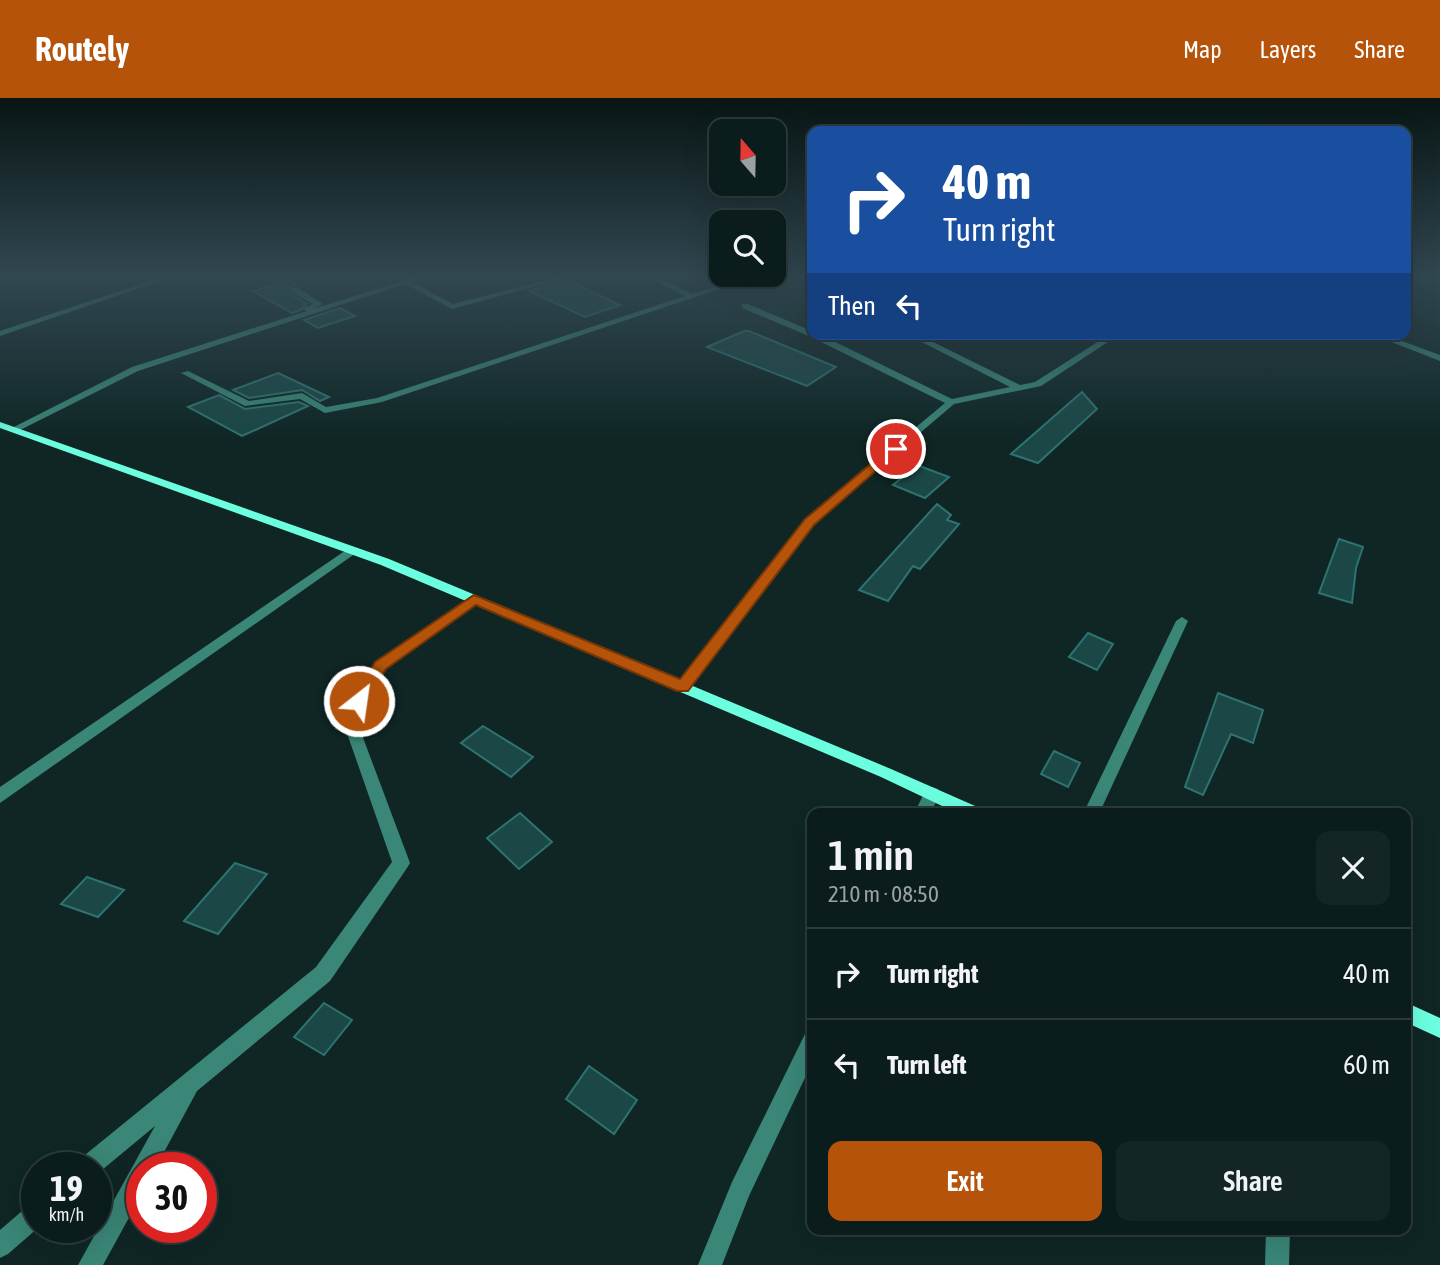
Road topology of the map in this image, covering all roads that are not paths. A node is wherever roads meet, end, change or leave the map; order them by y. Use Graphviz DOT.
graph roads {
  1 [pos="230,332"];
  2 [pos="249,332"];
  3 [pos="584,332"];
  4 [pos="824,340"];
  5 [pos="921,340"];
  6 [pos="1107,340"];
  7 [pos="1391,340"];
  8 [pos="1440,358"];
  9 [pos="164,360"];
  10 [pos="186,373"];
  11 [pos="1019,388"];
  12 [pos="951,402"];
  13 [pos="0,425"];
  14 [pos="13,430"];
  15 [pos="352,550"];
  16 [pos="474,599"];
  17 [pos="1182,621"];
  18 [pos="682,687"];
  19 [pos="932,794"];
  20 [pos="0,796"];
  21 [pos="925,808"];
  22 [pos="963,808"];
  23 [pos="1094,808"];
  24 [pos="1411,1015"];
  25 [pos="1440,1028"];
  26 [pos="807,1051"];
  27 [pos="190,1082"];
  28 [pos="106,1152"];
  29 [pos="152,1152"];
  30 [pos="126,1199"];
  31 [pos="21,1227"];
  32 [pos="1278,1235"];
  33 [pos="0,1246"];
  34 [pos="89,1265"];
  35 [pos="710,1265"];
  36 [pos="1277,1265"];
  1 -- 9 [label="street"];
  2 -- 9 [label="street"];
  3 -- 10 [label="street"];
  4 -- 12 [label="street"];
  5 -- 11 [label="street"];
  6 -- 11 [label="street"];
  7 -- 8 [label="street"];
  9 -- 14 [label="street"];
  11 -- 12 [label="street"];
  12 -- 18 [label="street"];
  13 -- 14 [label="main road"];
  14 -- 15 [label="main road"];
  15 -- 16 [label="main road"];
  15 -- 20 [label="street"];
  16 -- 18 [label="main road"];
  16 -- 27 [label="street"];
  17 -- 23 [label="street"];
  18 -- 19 [label="main road"];
  19 -- 21 [label="street"];
  19 -- 22 [label="main road"];
  24 -- 25 [label="main road"];
  26 -- 35 [label="street"];
  27 -- 28 [label="street"];
  27 -- 29 [label="street"];
  30 -- 34 [label="street"];
  31 -- 33 [label="street"];
  32 -- 36 [label="street"];
}
